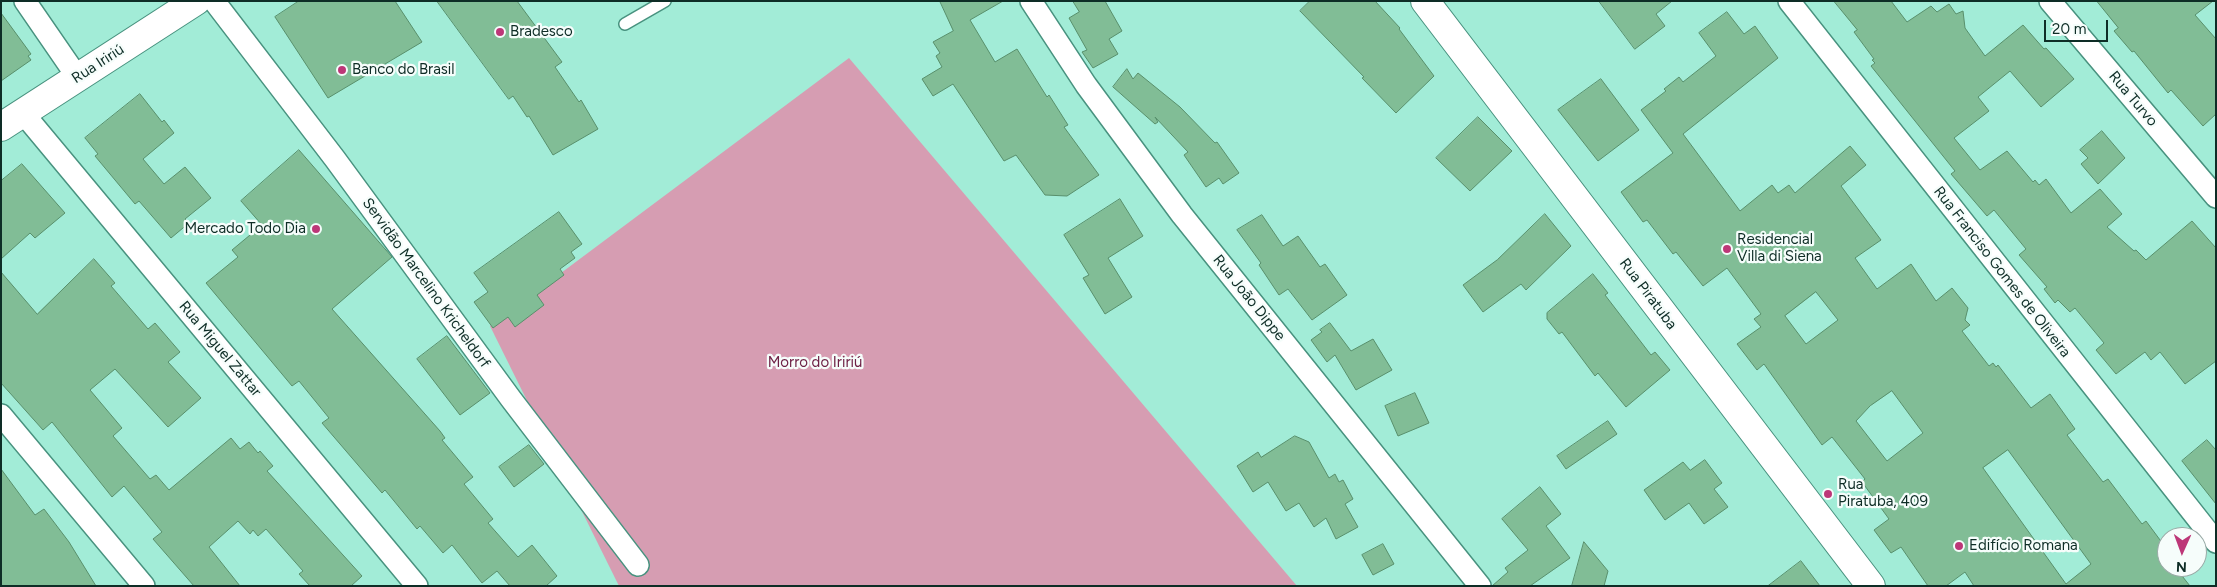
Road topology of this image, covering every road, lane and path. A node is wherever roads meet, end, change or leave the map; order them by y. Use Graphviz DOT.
graph roads {
  1 [pos="25,1"];
  2 [pos="196,1"];
  3 [pos="214,1"];
  4 [pos="665,1"];
  5 [pos="1031,1"];
  6 [pos="1425,1"];
  7 [pos="1789,1"];
  8 [pos="2050,1"];
  9 [pos="625,24"];
  10 [pos="78,78"];
  11 [pos="12,120"];
  12 [pos="2212,184"];
  13 [pos="1,415"];
  14 [pos="2216,542"];
  15 [pos="638,566"];
  16 [pos="144,586"];
  17 [pos="417,586"];
  18 [pos="1480,586"];
  19 [pos="1871,586"];
  1 -- 10 [label="street"];
  2 -- 10 [label="main road, Rua Iririú"];
  3 -- 15 [label="street, Servidão Marcelino Kricheldorf"];
  4 -- 9 [label="lane"];
  5 -- 18 [label="street, Rua João Dippe"];
  6 -- 19 [label="main road, Rua Piratuba"];
  7 -- 14 [label="street, Rua Franciso Gomes de Oliveira"];
  8 -- 12 [label="street, Rua Turvo"];
  10 -- 11 [label="main road, Rua Iririú"];
  11 -- 17 [label="street, Rua Miguel Zattar"];
  13 -- 16 [label="street"];
}
